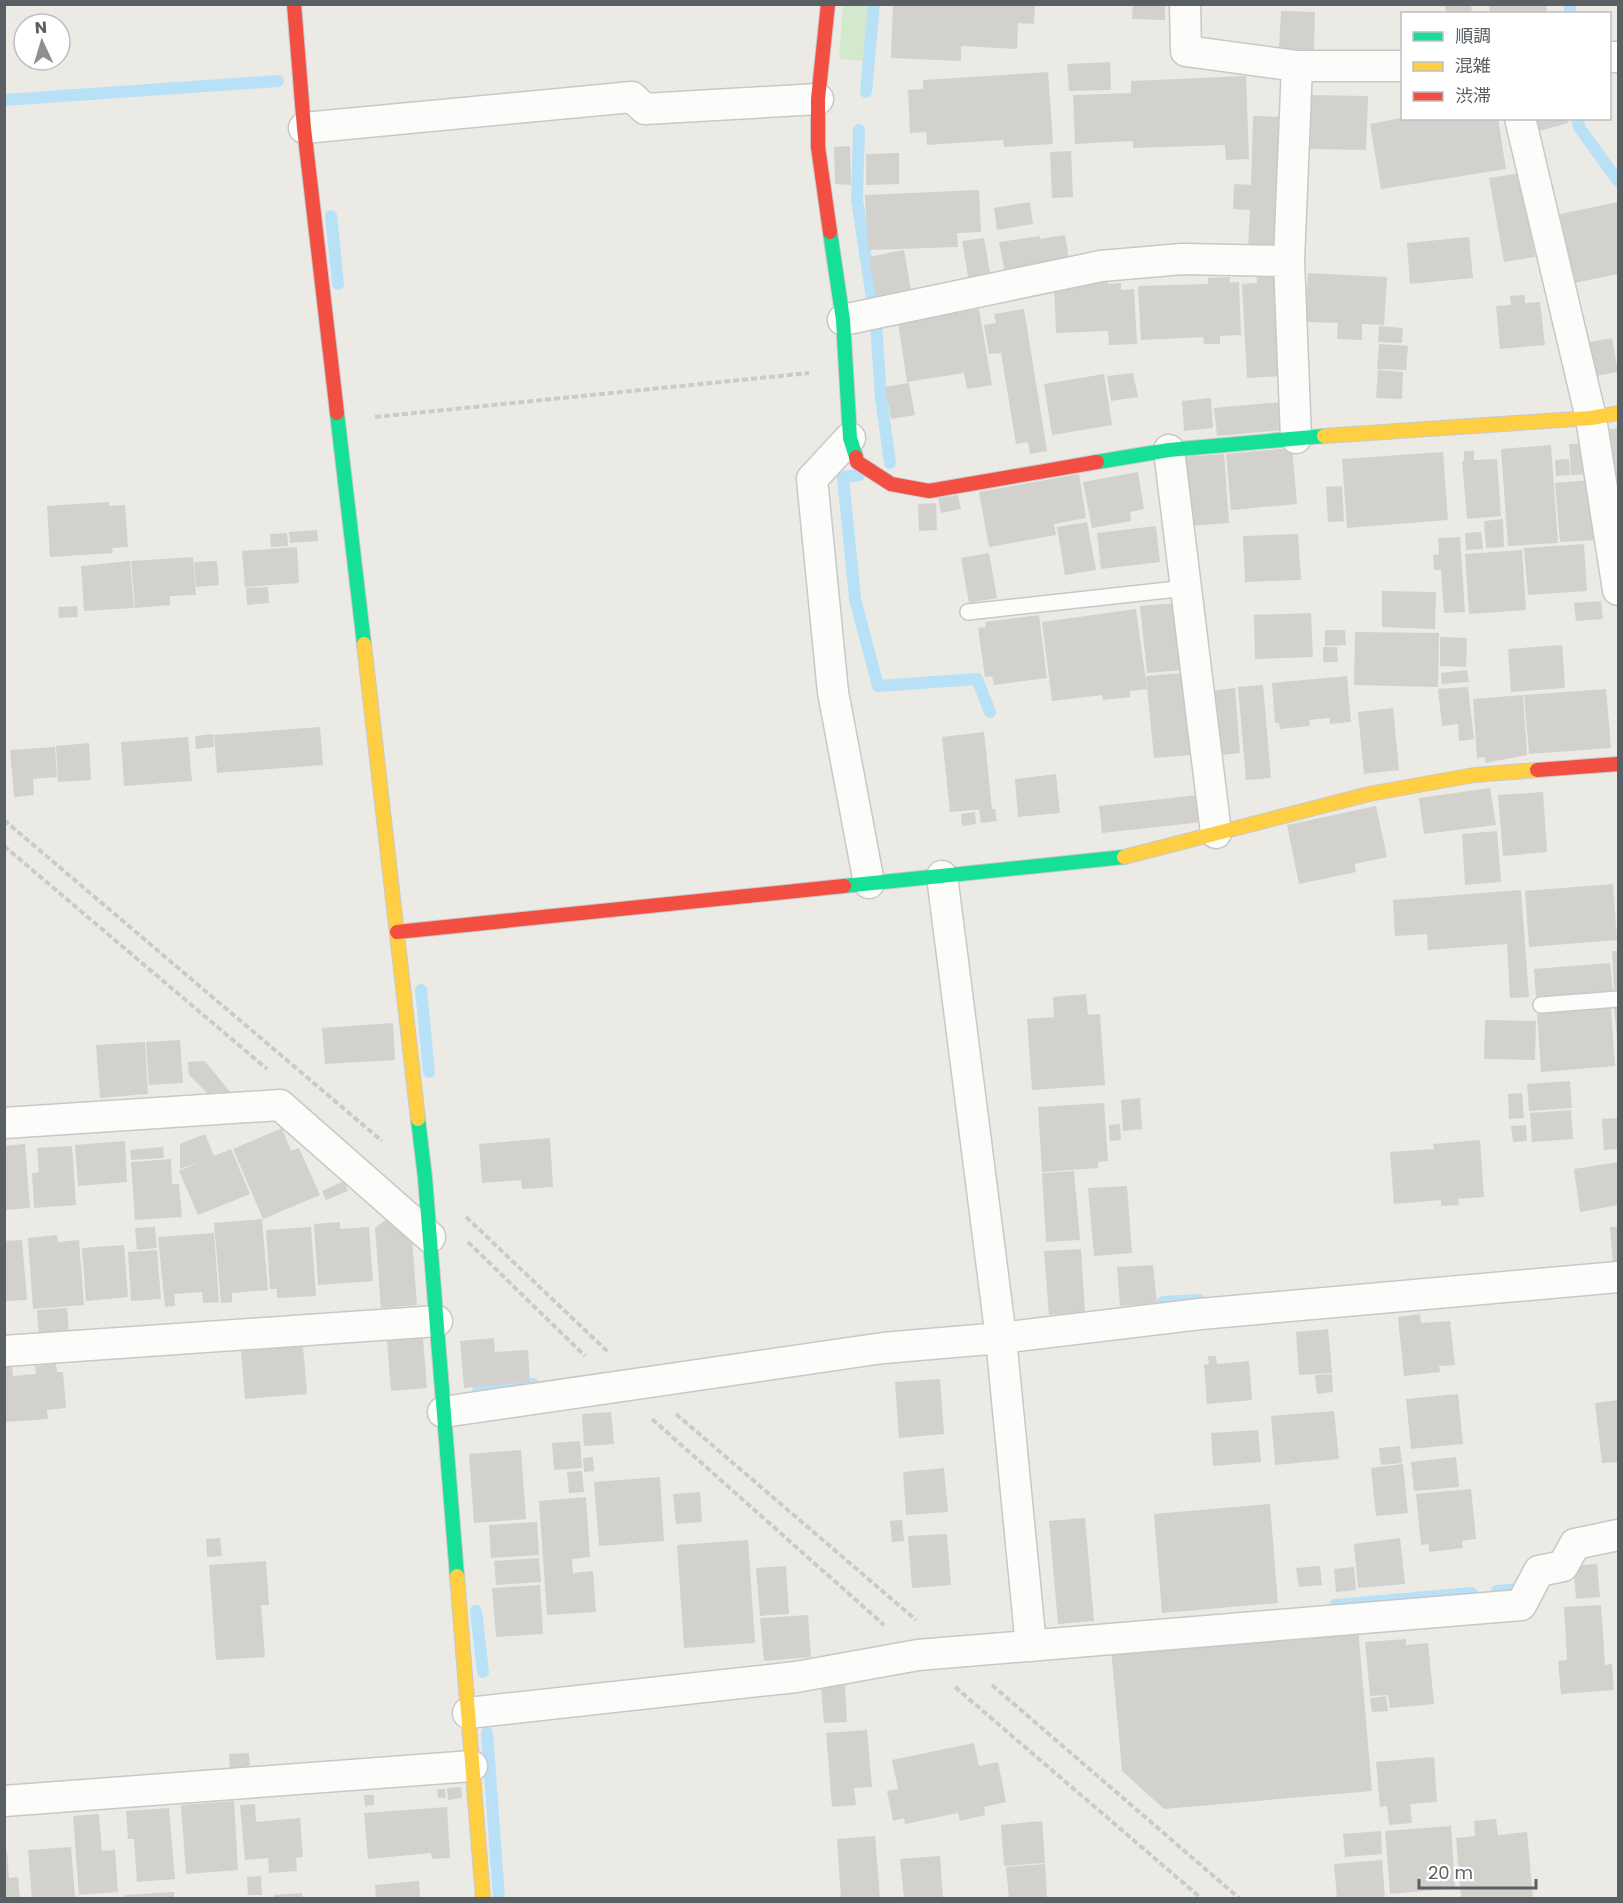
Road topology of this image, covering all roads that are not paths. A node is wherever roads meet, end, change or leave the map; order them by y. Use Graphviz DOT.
graph roads {
  1 [pos="294,4"];
  2 [pos="828,4"];
  3 [pos="1185,4"];
  4 [pos="1297,66"];
  5 [pos="1401,66"];
  6 [pos="818,99"];
  7 [pos="1521,120"];
  8 [pos="304,128"];
  9 [pos="1289,261"];
  10 [pos="843,320"];
  11 [pos="1605,416"];
  12 [pos="849,438"];
  13 [pos="1296,438"];
  14 [pos="1169,450"];
  15 [pos="1186,588"];
  16 [pos="1618,590"];
  17 [pos="968,612"];
  18 [pos="1618,764"];
  19 [pos="1216,833"];
  20 [pos="942,876"];
  21 [pos="869,883"];
  22 [pos="397,932"];
  23 [pos="1618,999"];
  24 [pos="1541,1005"];
  25 [pos="4,1123"];
  26 [pos="430,1237"];
  27 [pos="1618,1277"];
  28 [pos="436,1321"];
  29 [pos="1001,1338"];
  30 [pos="4,1351"];
  31 [pos="443,1412"];
  32 [pos="1618,1535"];
  33 [pos="1032,1646"];
  34 [pos="468,1713"];
  35 [pos="472,1766"];
  36 [pos="4,1801"];
  37 [pos="483,1899"];
  1 -- 8 [label="street"];
  2 -- 6 [label="street"];
  3 -- 4 [label="street"];
  4 -- 5 [label="street"];
  4 -- 9 [label="street"];
  6 -- 8 [label="street"];
  6 -- 10 [label="street"];
  7 -- 11 [label="street"];
  8 -- 22 [label="street"];
  9 -- 10 [label="street"];
  9 -- 13 [label="street"];
  10 -- 12 [label="street"];
  11 -- 13 [label="street"];
  11 -- 16 [label="street"];
  12 -- 14 [label="street"];
  12 -- 21 [label="street"];
  13 -- 14 [label="street"];
  14 -- 15 [label="street"];
  15 -- 17 [label="lane"];
  15 -- 19 [label="street"];
  18 -- 19 [label="street"];
  19 -- 20 [label="street"];
  20 -- 21 [label="street"];
  20 -- 29 [label="street"];
  21 -- 22 [label="street"];
  22 -- 26 [label="street"];
  23 -- 24 [label="lane"];
  25 -- 26 [label="street"];
  26 -- 28 [label="street"];
  27 -- 29 [label="street"];
  28 -- 30 [label="street"];
  28 -- 31 [label="street"];
  29 -- 31 [label="street"];
  29 -- 33 [label="street"];
  31 -- 34 [label="street"];
  32 -- 33 [label="street"];
  33 -- 34 [label="street"];
  34 -- 35 [label="street"];
  35 -- 36 [label="street"];
  35 -- 37 [label="street"];
}
